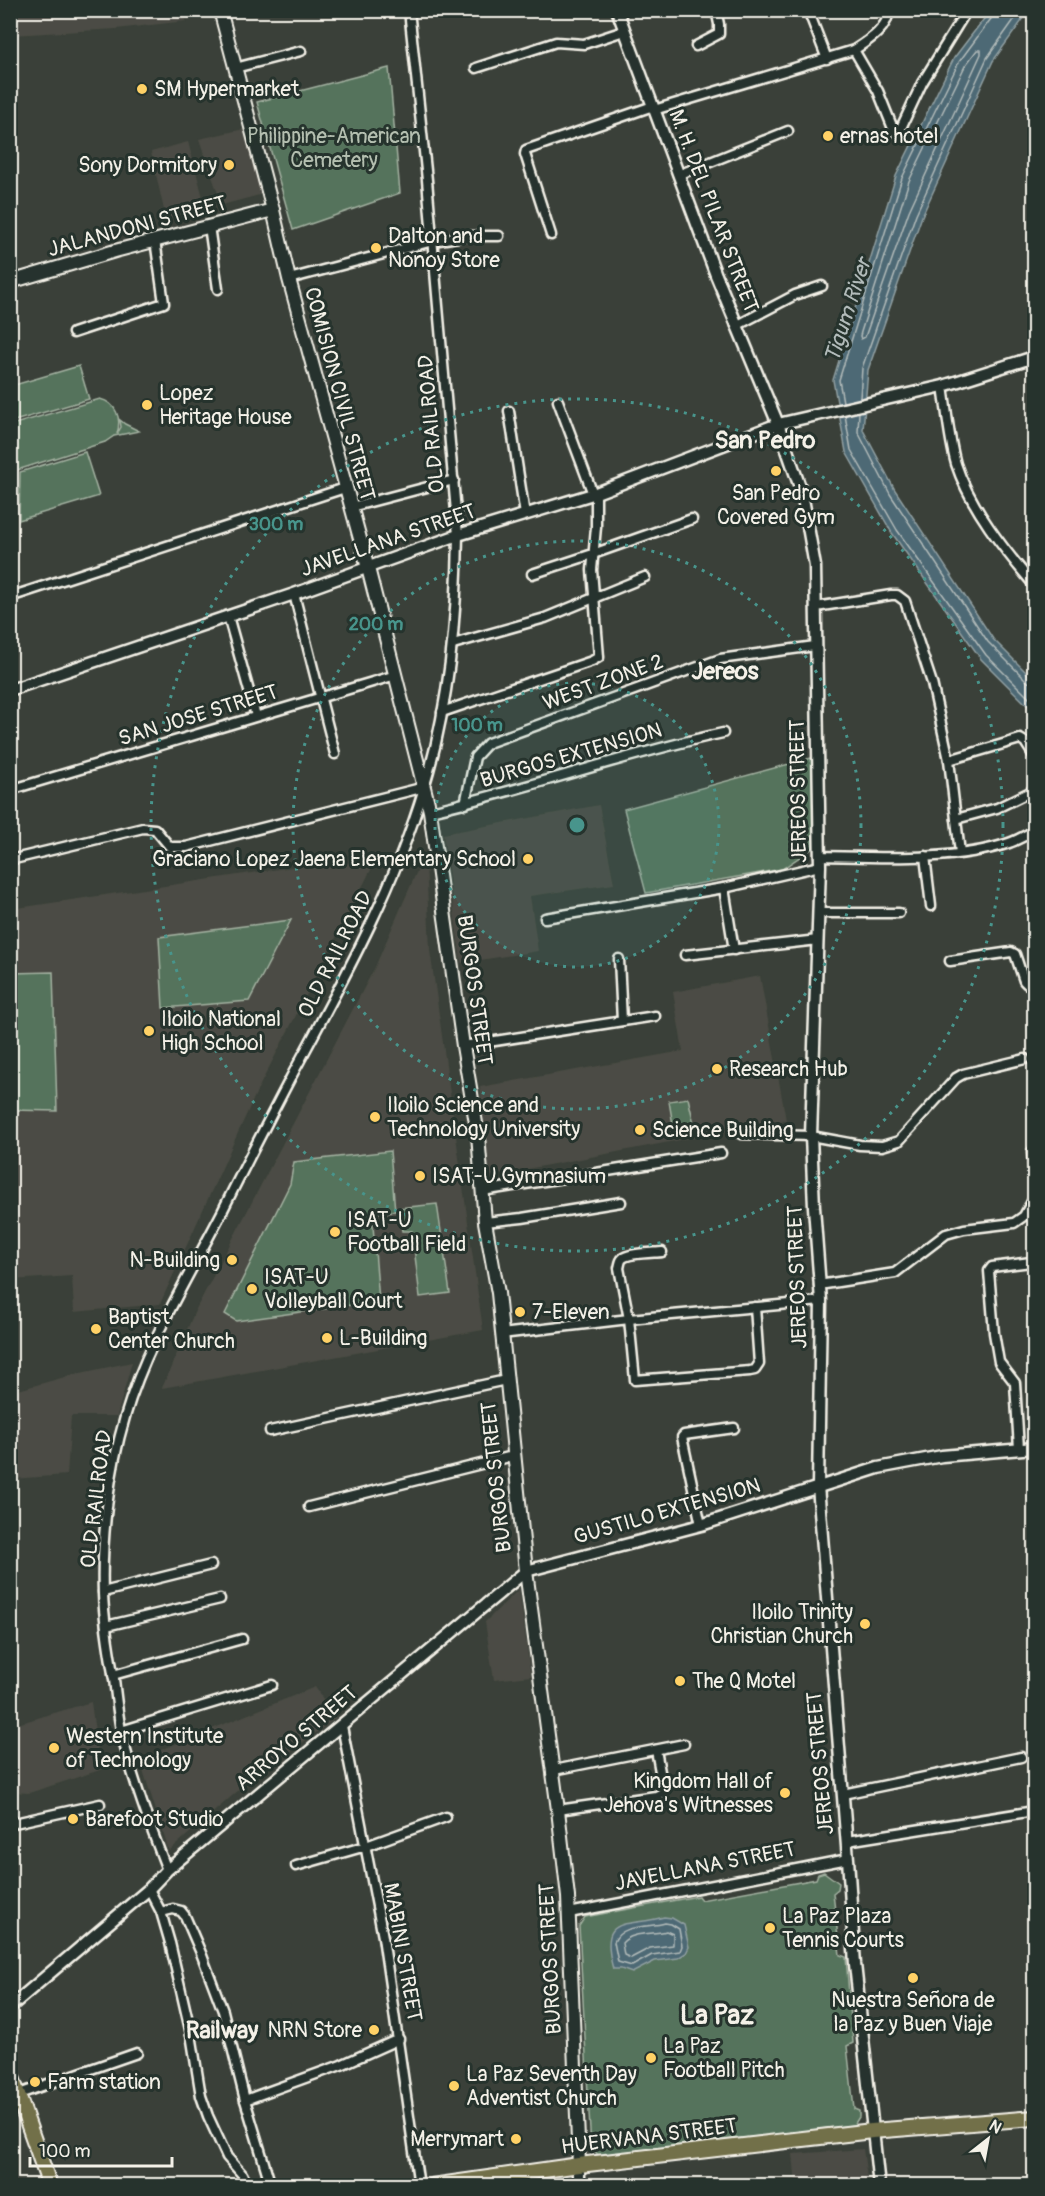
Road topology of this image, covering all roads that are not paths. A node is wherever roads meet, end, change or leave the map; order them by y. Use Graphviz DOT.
graph roads {
  1 [pos="219,10"];
  2 [pos="409,10"];
  3 [pos="617,10"];
  4 [pos="716,10"];
  5 [pos="808,10"];
  6 [pos="890,10"];
  7 [pos="967,10"];
  8 [pos="624,31"];
  9 [pos="696,46"];
  10 [pos="854,50"];
  11 [pos="301,51"];
  12 [pos="826,59"];
  13 [pos="235,68"];
  14 [pos="476,68"];
  15 [pos="654,108"];
  16 [pos="788,131"];
  17 [pos="678,175"];
  18 [pos="273,210"];
  19 [pos="209,226"];
  20 [pos="551,235"];
  21 [pos="499,236"];
  22 [pos="155,240"];
  23 [pos="433,241"];
  24 [pos="289,279"];
  25 [pos="10,282"];
  26 [pos="822,286"];
  27 [pos="218,290"];
  28 [pos="736,326"];
  29 [pos="73,333"];
  30 [pos="1035,357"];
  31 [pos="942,386"];
  32 [pos="558,401"];
  33 [pos="508,411"];
  34 [pos="778,424"];
  35 [pos="454,480"];
  36 [pos="345,488"];
  37 [pos="594,493"];
  38 [pos="351,507"];
  39 [pos="525,515"];
  40 [pos="692,519"];
  41 [pos="458,535"];
  42 [pos="593,554"];
  43 [pos="368,568"];
  44 [pos="532,574"];
  45 [pos="645,577"];
  46 [pos="1035,585"];
  47 [pos="294,594"];
  48 [pos="10,597"];
  49 [pos="594,598"];
  50 [pos="816,607"];
  51 [pos="228,616"];
  52 [pos="453,644"];
  53 [pos="815,646"];
  54 [pos="396,675"];
  55 [pos="10,690"];
  56 [pos="321,697"];
  57 [pos="442,712"];
  58 [pos="256,716"];
  59 [pos="723,733"];
  60 [pos="335,754"];
  61 [pos="1035,756"];
  62 [pos="949,760"];
  63 [pos="425,787"];
  64 [pos="10,790"];
  65 [pos="1035,790"];
  66 [pos="465,804"];
  67 [pos="430,811"];
  68 [pos="956,819"];
  69 [pos="1035,831"];
  70 [pos="960,853"];
  71 [pos="925,856"];
  72 [pos="10,860"];
  73 [pos="819,861"];
  74 [pos="724,888"];
  75 [pos="931,906"];
  76 [pos="819,913"];
  77 [pos="899,914"];
  78 [pos="545,918"];
  79 [pos="818,940"];
  80 [pos="734,950"];
  81 [pos="685,955"];
  82 [pos="619,959"];
  83 [pos="950,961"];
  84 [pos="1035,983"];
  85 [pos="655,1016"];
  86 [pos="621,1021"];
  87 [pos="463,1046"];
  88 [pos="1025,1059"];
  89 [pos="741,1134"];
  90 [pos="812,1137"];
  91 [pos="1035,1149"];
  92 [pos="721,1153"];
  93 [pos="1035,1181"];
  94 [pos="482,1191"];
  95 [pos="1035,1198"];
  96 [pos="621,1202"];
  97 [pos="485,1222"];
  98 [pos="662,1252"];
  99 [pos="1031,1262"];
  100 [pos="819,1285"];
  101 [pos="821,1301"];
  102 [pos="755,1307"];
  103 [pos="629,1319"];
  104 [pos="501,1334"];
  105 [pos="506,1380"];
  106 [pos="735,1428"];
  107 [pos="270,1431"];
  108 [pos="1035,1448"];
  109 [pos="1019,1449"];
  110 [pos="513,1456"];
  111 [pos="818,1486"];
  112 [pos="309,1508"];
  113 [pos="701,1525"];
  114 [pos="212,1565"];
  115 [pos="526,1571"];
  116 [pos="103,1592"];
  117 [pos="220,1599"];
  118 [pos="106,1626"];
  119 [pos="242,1639"];
  120 [pos="113,1675"];
  121 [pos="272,1685"];
  122 [pos="342,1726"];
  123 [pos="121,1731"];
  124 [pos="684,1744"];
  125 [pos="656,1750"];
  126 [pos="1021,1757"];
  127 [pos="554,1770"];
  128 [pos="843,1794"];
  129 [pos="100,1804"];
  130 [pos="558,1810"];
  131 [pos="1035,1811"];
  132 [pos="446,1817"];
  133 [pos="10,1824"];
  134 [pos="847,1841"];
  135 [pos="366,1846"];
  136 [pos="848,1859"];
  137 [pos="296,1866"];
  138 [pos="167,1870"];
  139 [pos="148,1889"];
  140 [pos="161,1912"];
  141 [pos="569,1912"];
  142 [pos="10,2007"];
  143 [pos="225,2026"];
  144 [pos="190,2034"];
  145 [pos="399,2039"];
  146 [pos="137,2053"];
  147 [pos="10,2072"];
  148 [pos="19,2094"];
  149 [pos="245,2100"];
  150 [pos="1035,2118"];
  151 [pos="872,2131"];
  152 [pos="579,2166"];
  153 [pos="50,2186"];
  154 [pos="248,2186"];
  155 [pos="271,2186"];
  156 [pos="419,2186"];
  157 [pos="432,2186"];
  158 [pos="579,2186"];
  159 [pos="879,2186"];
  1 -- 13 [label="main road, COMISION CIVIL STREET"];
  2 -- 23 [label="street, OLD RAILROAD"];
  3 -- 8 [label="street, M. H. DEL PILAR STREET"];
  4 -- 9 [label="street"];
  5 -- 12 [label="street"];
  6 -- 10 [label="street"];
  7 -- 10 [label="street"];
  8 -- 14 [label="street"];
  8 -- 15 [label="street, M. H. DEL PILAR STREET"];
  10 -- 12 [label="street"];
  11 -- 13 [label="street"];
  12 -- 15 [label="street"];
  13 -- 18 [label="main road, COMISION CIVIL STREET"];
  15 -- 17 [label="street, M. H. DEL PILAR STREET"];
  15 -- 20 [label="street"];
  16 -- 17 [label="street"];
  17 -- 28 [label="street, M. H. DEL PILAR STREET"];
  18 -- 19 [label="main road, JALANDONI STREET"];
  18 -- 24 [label="main road, COMISION CIVIL STREET"];
  19 -- 22 [label="main road, JALANDONI STREET"];
  19 -- 27 [label="street"];
  21 -- 23 [label="street"];
  22 -- 25 [label="main road, JALANDONI STREET"];
  22 -- 29 [label="street"];
  23 -- 24 [label="street"];
  23 -- 35 [label="street, OLD RAILROAD"];
  24 -- 36 [label="main road, COMISION CIVIL STREET"];
  26 -- 28 [label="street"];
  28 -- 34 [label="street, M. H. DEL PILAR STREET"];
  30 -- 31 [label="street, JAVELLANA STREET"];
  31 -- 34 [label="street, JAVELLANA STREET"];
  31 -- 46 [label="street"];
  32 -- 37 [label="street"];
  33 -- 39 [label="street"];
  34 -- 37 [label="street, JAVELLANA STREET"];
  34 -- 50 [label="street, JEREOS STREET"];
  35 -- 38 [label="street"];
  35 -- 41 [label="street, OLD RAILROAD"];
  36 -- 38 [label="main road, COMISION CIVIL STREET"];
  36 -- 48 [label="street"];
  37 -- 39 [label="street, JAVELLANA STREET"];
  37 -- 42 [label="street"];
  38 -- 43 [label="main road, COMISION CIVIL STREET"];
  39 -- 41 [label="street, JAVELLANA STREET"];
  40 -- 42 [label="street"];
  41 -- 43 [label="street, JAVELLANA STREET"];
  41 -- 52 [label="street, OLD RAILROAD"];
  42 -- 44 [label="street"];
  42 -- 49 [label="street"];
  43 -- 47 [label="street, JAVELLANA STREET"];
  43 -- 54 [label="main road, COMISION CIVIL STREET"];
  45 -- 49 [label="street"];
  47 -- 51 [label="street, JAVELLANA STREET"];
  47 -- 56 [label="street"];
  49 -- 52 [label="street"];
  49 -- 57 [label="street"];
  50 -- 53 [label="street, JEREOS STREET"];
  50 -- 62 [label="street"];
  51 -- 55 [label="street, JAVELLANA STREET"];
  51 -- 58 [label="street"];
  52 -- 57 [label="street, OLD RAILROAD"];
  53 -- 66 [label="street, WEST ZONE 2"];
  53 -- 73 [label="street, JEREOS STREET"];
  54 -- 56 [label="street, SAN JOSE STREET"];
  54 -- 63 [label="main road, COMISION CIVIL STREET"];
  56 -- 58 [label="street, SAN JOSE STREET"];
  56 -- 60 [label="street"];
  57 -- 63 [label="street, OLD RAILROAD"];
  58 -- 64 [label="street, SAN JOSE STREET"];
  59 -- 66 [label="street, BURGOS EXTENSION"];
  61 -- 62 [label="street"];
  62 -- 68 [label="street"];
  63 -- 67 [label="main road, BURGOS STREET"];
  63 -- 72 [label="street"];
  63 -- 116 [label="street, OLD RAILROAD"];
  65 -- 68 [label="street"];
  66 -- 67 [label="street, BURGOS EXTENSION"];
  67 -- 87 [label="main road, BURGOS STREET"];
  68 -- 70 [label="street"];
  69 -- 70 [label="street"];
  70 -- 71 [label="street"];
  71 -- 73 [label="street"];
  71 -- 75 [label="street"];
  73 -- 74 [label="street"];
  73 -- 76 [label="street, JEREOS STREET"];
  74 -- 78 [label="street"];
  74 -- 80 [label="street"];
  76 -- 77 [label="street"];
  76 -- 79 [label="street, JEREOS STREET"];
  79 -- 80 [label="street"];
  79 -- 90 [label="street, JEREOS STREET"];
  80 -- 81 [label="street"];
  82 -- 86 [label="street"];
  83 -- 84 [label="street"];
  85 -- 86 [label="street"];
  86 -- 87 [label="street"];
  87 -- 94 [label="main road, BURGOS STREET"];
  88 -- 90 [label="street"];
  89 -- 90 [label="street"];
  90 -- 100 [label="street, JEREOS STREET"];
  91 -- 93 [label="street"];
  92 -- 94 [label="street"];
  94 -- 97 [label="main road, BURGOS STREET"];
  95 -- 100 [label="street"];
  96 -- 97 [label="street"];
  97 -- 104 [label="main road, BURGOS STREET"];
  98 -- 103 [label="street"];
  99 -- 109 [label="street"];
  100 -- 101 [label="street, JEREOS STREET"];
  101 -- 102 [label="street"];
  101 -- 111 [label="street, JEREOS STREET"];
  102 -- 103 [label="street"];
  102 -- 103 [label="street"];
  103 -- 104 [label="street"];
  104 -- 105 [label="main road, BURGOS STREET"];
  105 -- 107 [label="street"];
  105 -- 110 [label="main road, BURGOS STREET"];
  106 -- 113 [label="street"];
  108 -- 109 [label="street, GUSTILO EXTENSION"];
  109 -- 111 [label="street, GUSTILO EXTENSION"];
  110 -- 112 [label="street"];
  110 -- 115 [label="main road, BURGOS STREET"];
  111 -- 113 [label="street, GUSTILO EXTENSION"];
  111 -- 128 [label="street, JEREOS STREET"];
  113 -- 115 [label="street, GUSTILO EXTENSION"];
  114 -- 116 [label="street"];
  115 -- 122 [label="street, ARROYO STREET"];
  115 -- 127 [label="main road, BURGOS STREET"];
  116 -- 118 [label="street, OLD RAILROAD"];
  117 -- 118 [label="street"];
  118 -- 120 [label="street, OLD RAILROAD"];
  119 -- 120 [label="street"];
  120 -- 123 [label="street, OLD RAILROAD"];
  121 -- 123 [label="street"];
  122 -- 135 [label="street, MABINI STREET"];
  122 -- 138 [label="street, ARROYO STREET"];
  123 -- 138 [label="street, OLD RAILROAD"];
  124 -- 125 [label="street"];
  125 -- 127 [label="street"];
  125 -- 130 [label="street"];
  126 -- 128 [label="street"];
  127 -- 130 [label="main road, BURGOS STREET"];
  128 -- 134 [label="street, JEREOS STREET"];
  129 -- 133 [label="street"];
  130 -- 141 [label="main road, BURGOS STREET"];
  131 -- 134 [label="street"];
  132 -- 135 [label="street"];
  134 -- 136 [label="street, JEREOS STREET"];
  135 -- 137 [label="street"];
  135 -- 145 [label="street, MABINI STREET"];
  136 -- 141 [label="street, JAVELLANA STREET"];
  136 -- 151 [label="street, JEREOS STREET"];
  138 -- 139 [label="street, ARROYO STREET"];
  139 -- 140 [label="street"];
  139 -- 142 [label="street, ARROYO STREET"];
  140 -- 143 [label="street"];
  140 -- 144 [label="street"];
  141 -- 152 [label="main road, BURGOS STREET"];
  143 -- 144 [label="street"];
  143 -- 149 [label="street"];
  144 -- 154 [label="street"];
  145 -- 149 [label="street"];
  145 -- 156 [label="street, MABINI STREET"];
  146 -- 148 [label="street"];
  147 -- 148 [label="main road"];
  148 -- 153 [label="main road"];
  149 -- 155 [label="street"];
  150 -- 151 [label="main road, HUERVANA STREET"];
  151 -- 152 [label="main road, HUERVANA STREET"];
  151 -- 159 [label="street, JEREOS STREET"];
  152 -- 157 [label="main road, HUERVANA STREET"];
  152 -- 158 [label="street"];
}
